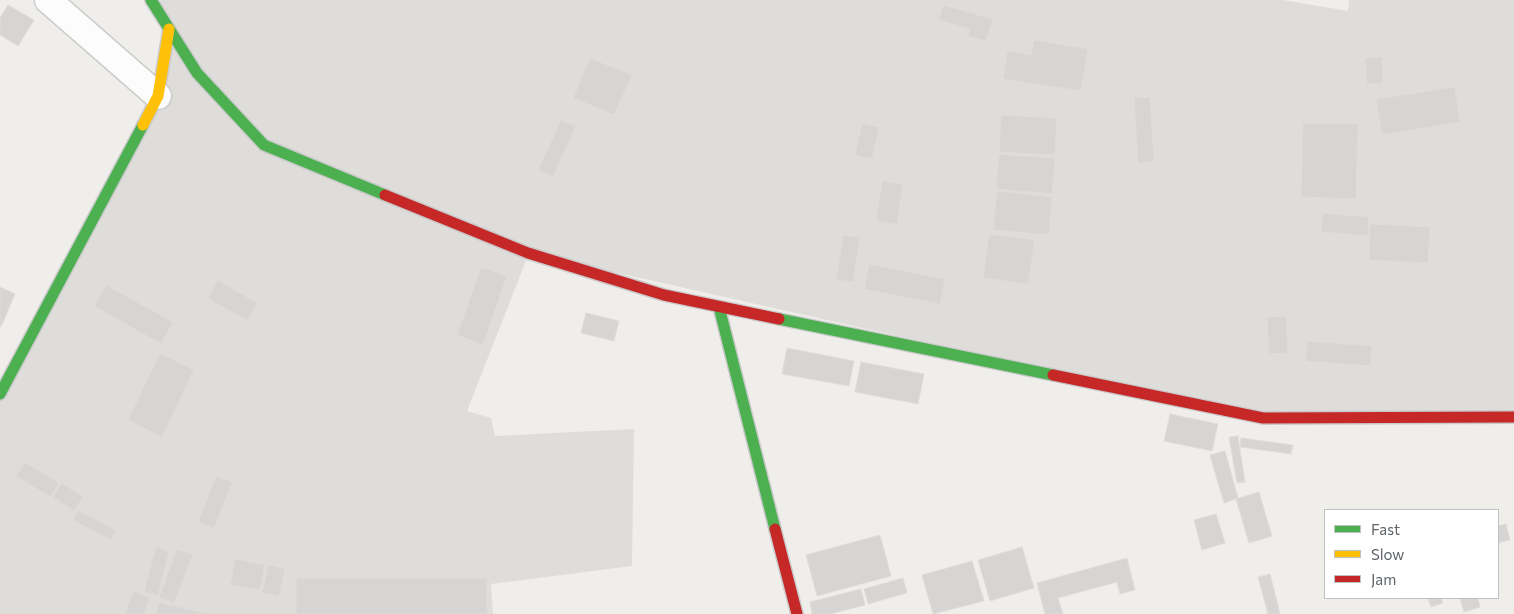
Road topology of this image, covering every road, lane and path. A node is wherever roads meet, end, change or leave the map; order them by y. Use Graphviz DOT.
graph roads {
  1 [pos="48,0"];
  2 [pos="151,0"];
  3 [pos="169,29"];
  4 [pos="158,96"];
  5 [pos="719,307"];
  6 [pos="0,394"];
  7 [pos="1514,417"];
  8 [pos="797,614"];
  1 -- 4 [label="street"];
  2 -- 3 [label="main road"];
  3 -- 4 [label="main road"];
  3 -- 5 [label="main road"];
  4 -- 6 [label="main road"];
  5 -- 7 [label="main road"];
  5 -- 8 [label="main road"];
}
